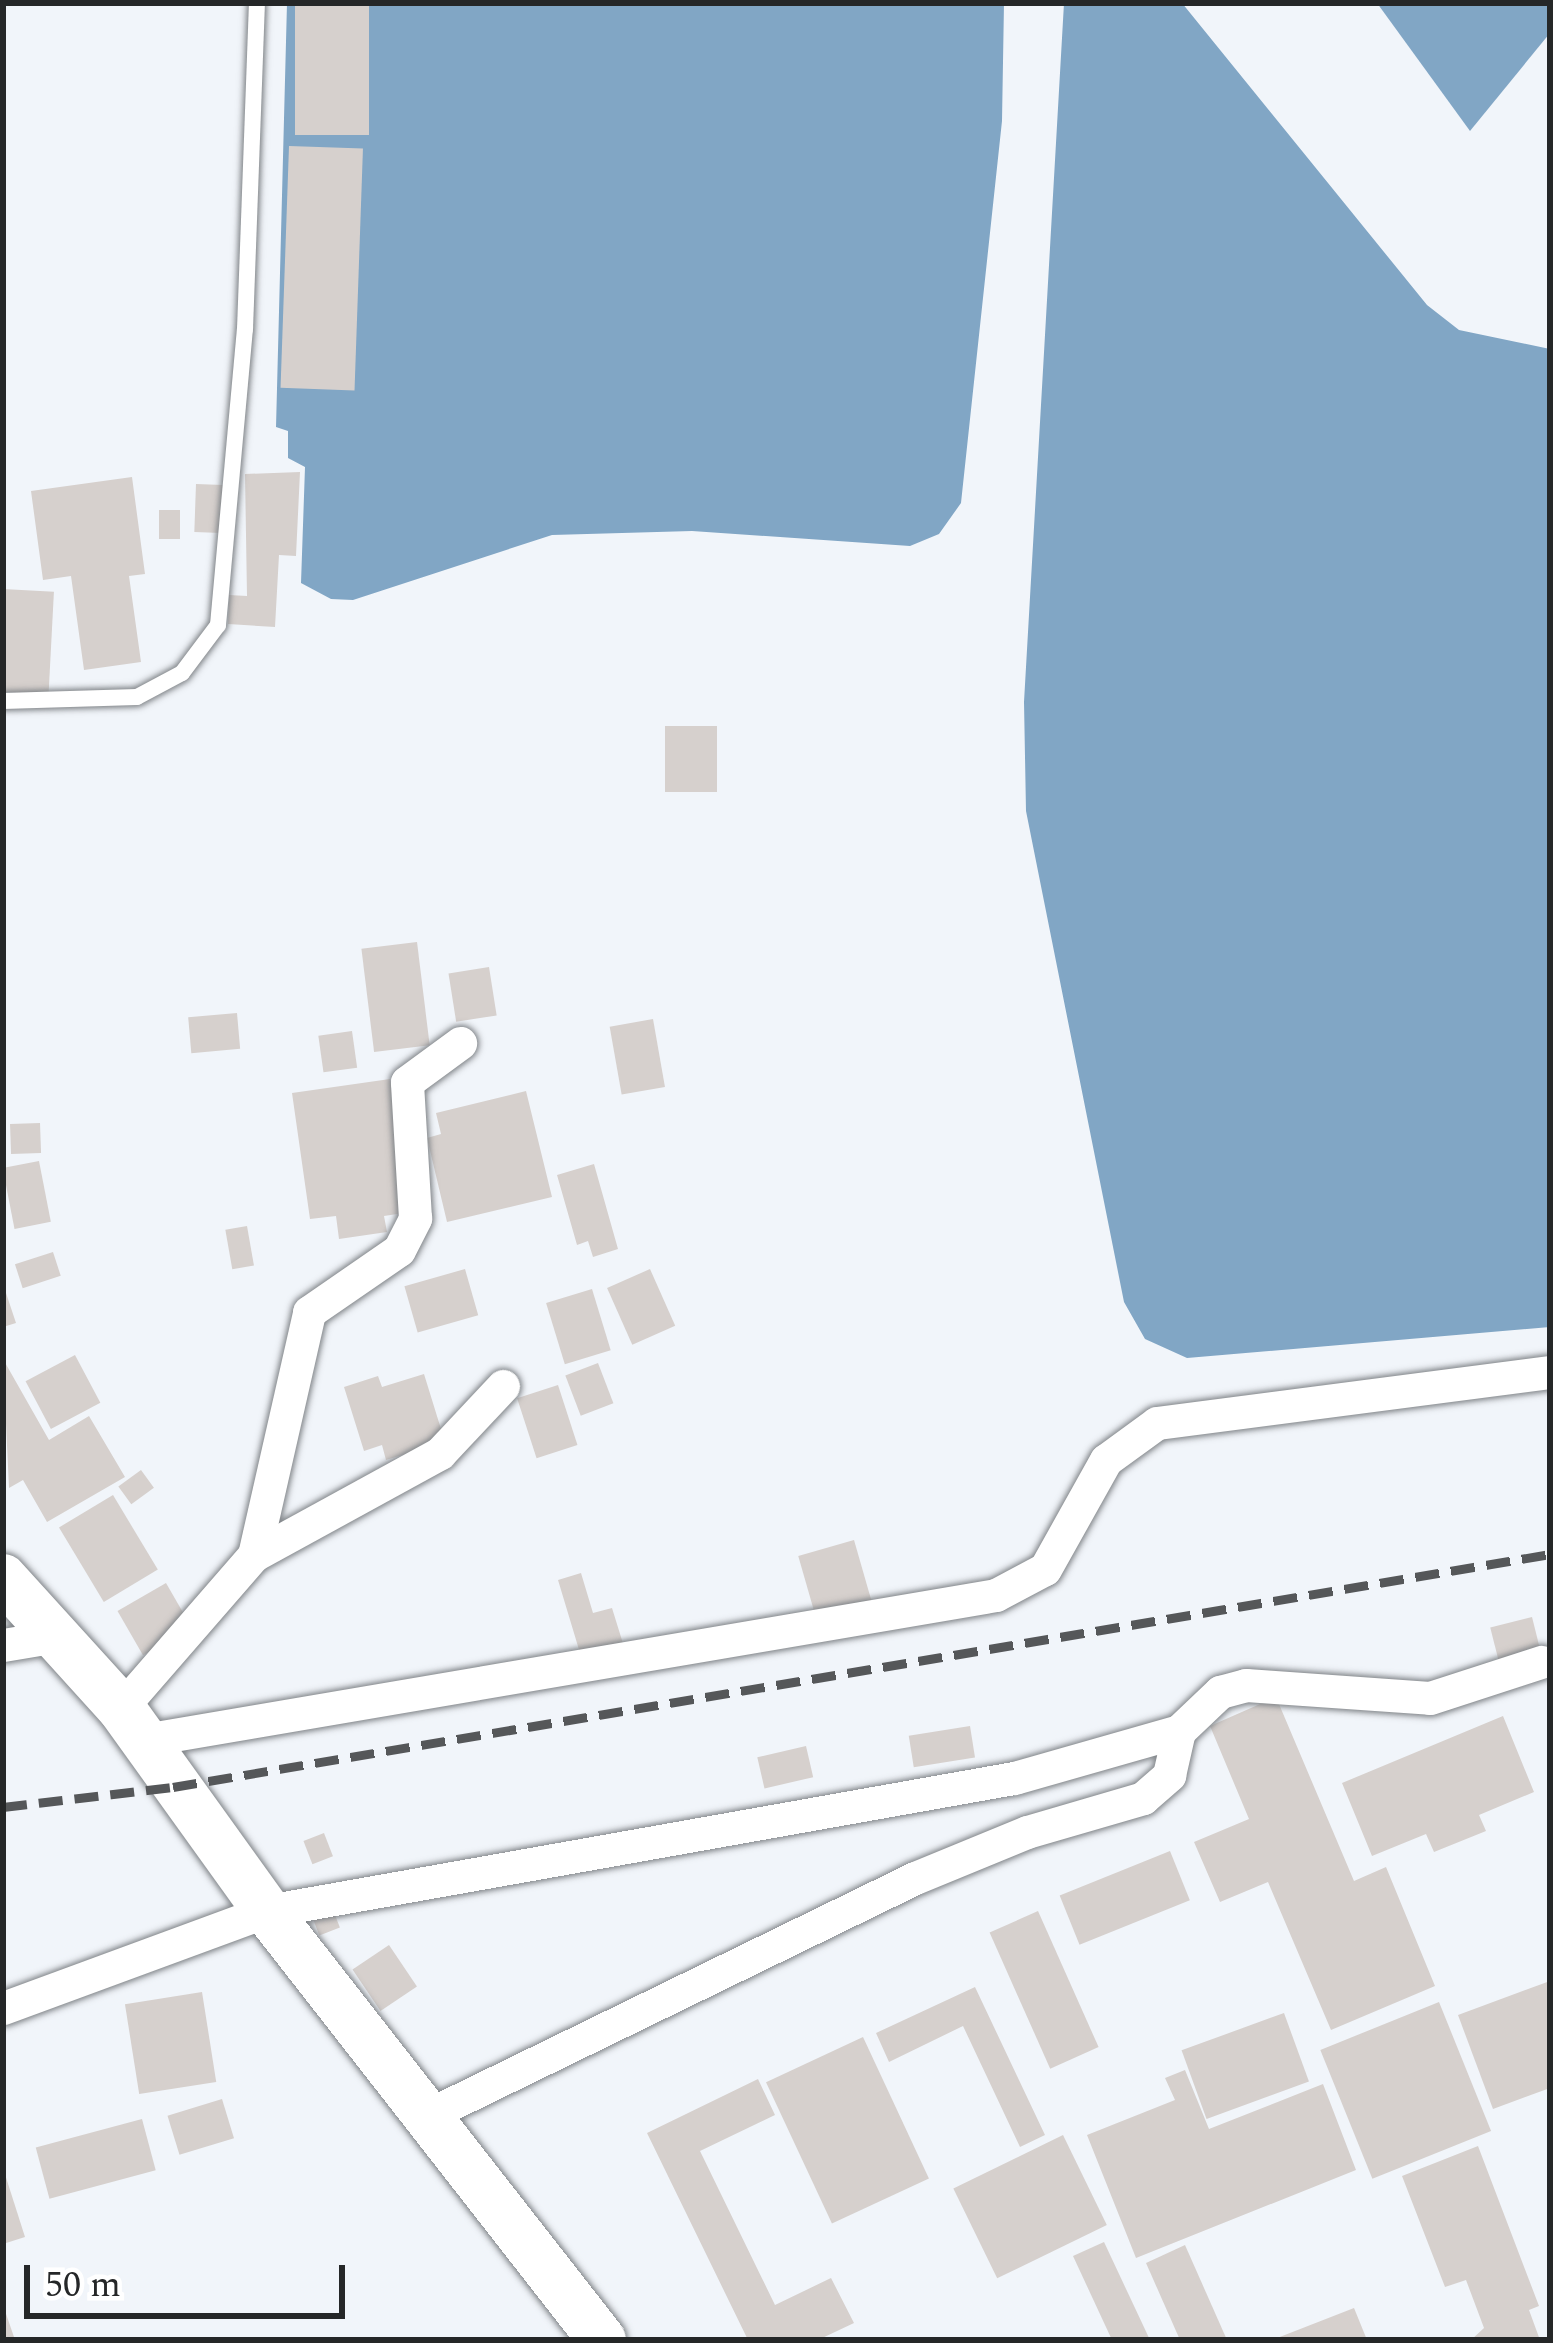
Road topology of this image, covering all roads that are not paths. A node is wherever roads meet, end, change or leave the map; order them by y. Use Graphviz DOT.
graph roads {
  1 [pos="256,3"];
  2 [pos="3,701"];
  3 [pos="460,1043"];
  4 [pos="1550,1372"];
  5 [pos="503,1386"];
  6 [pos="254,1555"];
  7 [pos="3,1578"];
  8 [pos="58,1636"];
  9 [pos="3,1645"];
  10 [pos="1541,1662"];
  11 [pos="132,1724"];
  12 [pos="1179,1731"];
  13 [pos="267,1911"];
  14 [pos="3,2008"];
  15 [pos="424,2117"];
  16 [pos="602,2340"];
  1 -- 2 [label="lane"];
  3 -- 6 [label="street"];
  4 -- 11 [label="street"];
  5 -- 6 [label="street"];
  6 -- 11 [label="street"];
  7 -- 8 [label="street"];
  8 -- 9 [label="street"];
  8 -- 11 [label="street"];
  10 -- 12 [label="street"];
  11 -- 13 [label="street"];
  12 -- 13 [label="street"];
  12 -- 15 [label="street"];
  13 -- 14 [label="street"];
  13 -- 15 [label="street"];
  15 -- 16 [label="street"];
}
